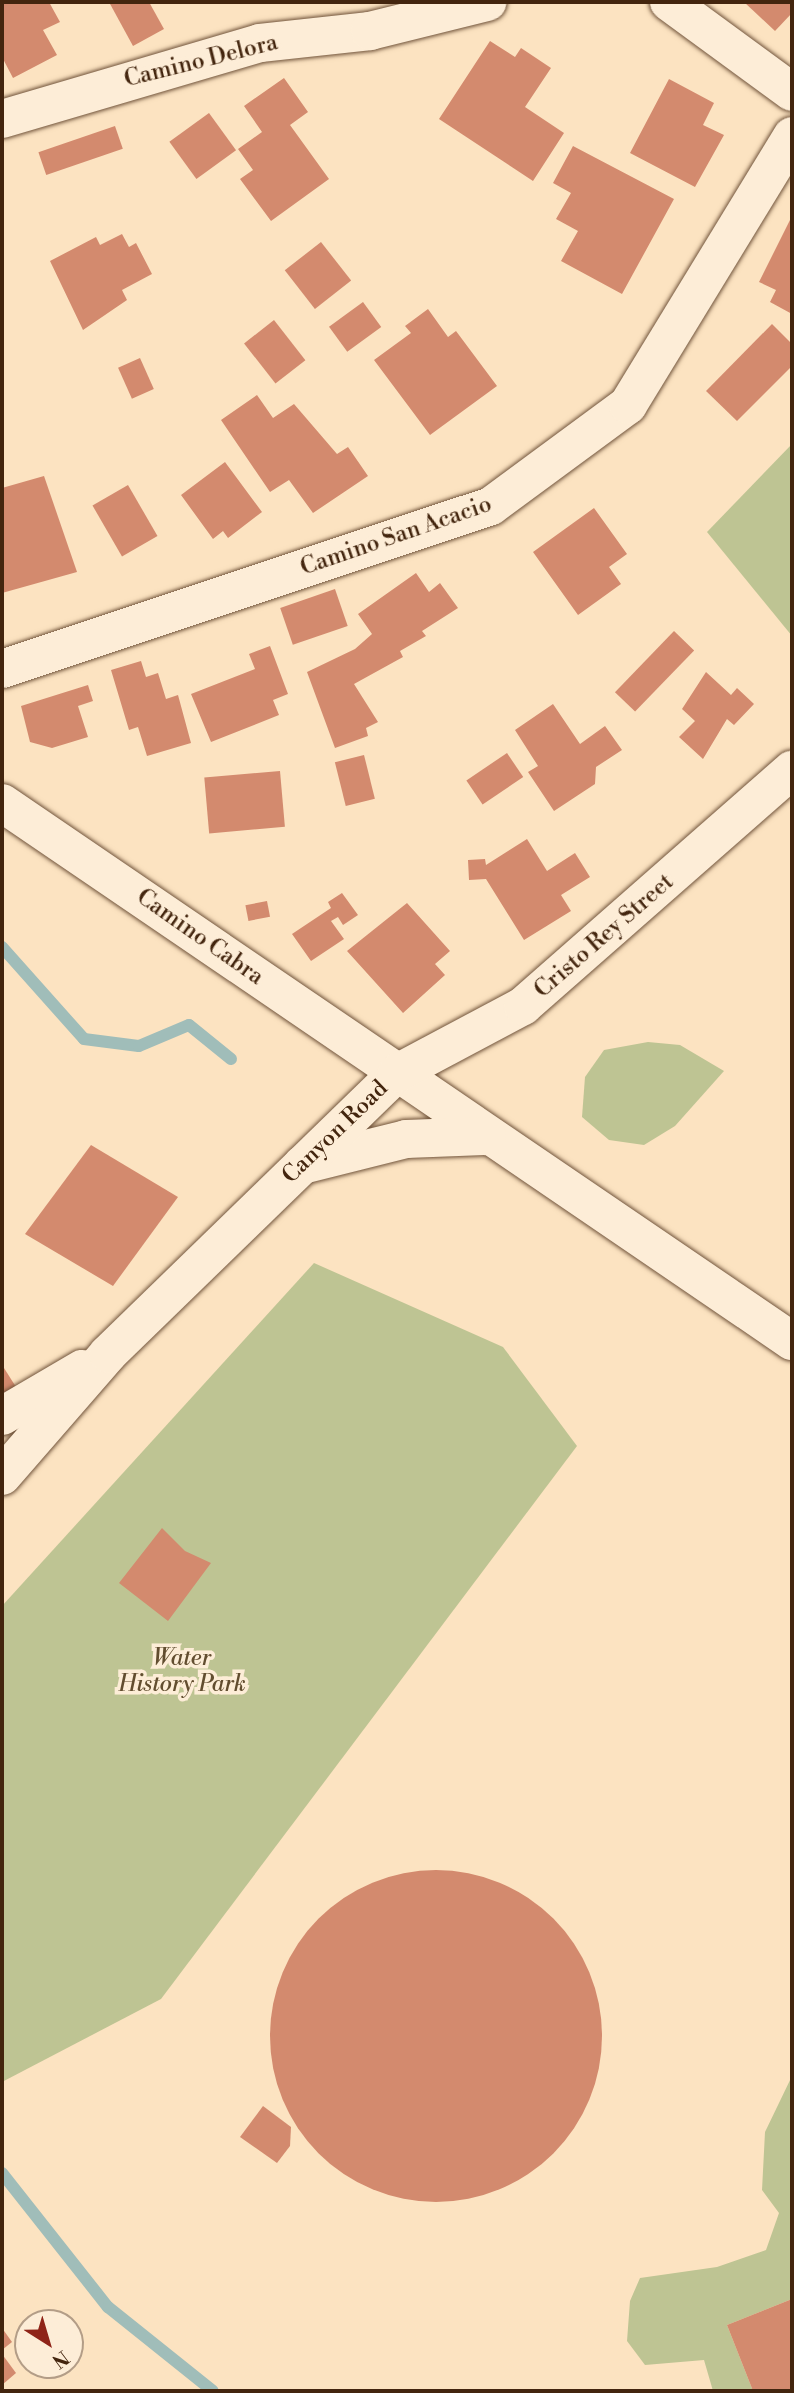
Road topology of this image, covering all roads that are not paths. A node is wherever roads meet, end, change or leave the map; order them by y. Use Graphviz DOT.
graph roads {
  1 [pos="487,2"];
  2 [pos="669,2"];
  3 [pos="792,92"];
  4 [pos="2,119"];
  5 [pos="792,136"];
  6 [pos="2,669"];
  7 [pos="792,770"];
  8 [pos="2,803"];
  9 [pos="397,1073"];
  10 [pos="487,1136"];
  11 [pos="300,1166"];
  12 [pos="792,1341"];
  13 [pos="108,1353"];
  14 [pos="2,1416"];
  15 [pos="2,1476"];
  1 -- 4 [label="street, Camino Delora"];
  2 -- 3 [label="street"];
  5 -- 6 [label="street, Camino San Acacio"];
  7 -- 9 [label="street, Cristo Rey Street"];
  8 -- 9 [label="street, Camino Cabra"];
  9 -- 10 [label="street, Canyon Road"];
  9 -- 11 [label="street, Canyon Road"];
  10 -- 11 [label="street"];
  10 -- 12 [label="street, Canyon Road"];
  11 -- 13 [label="street, Canyon Road"];
  13 -- 14 [label="street"];
  13 -- 15 [label="street, Canyon Road"];
}
